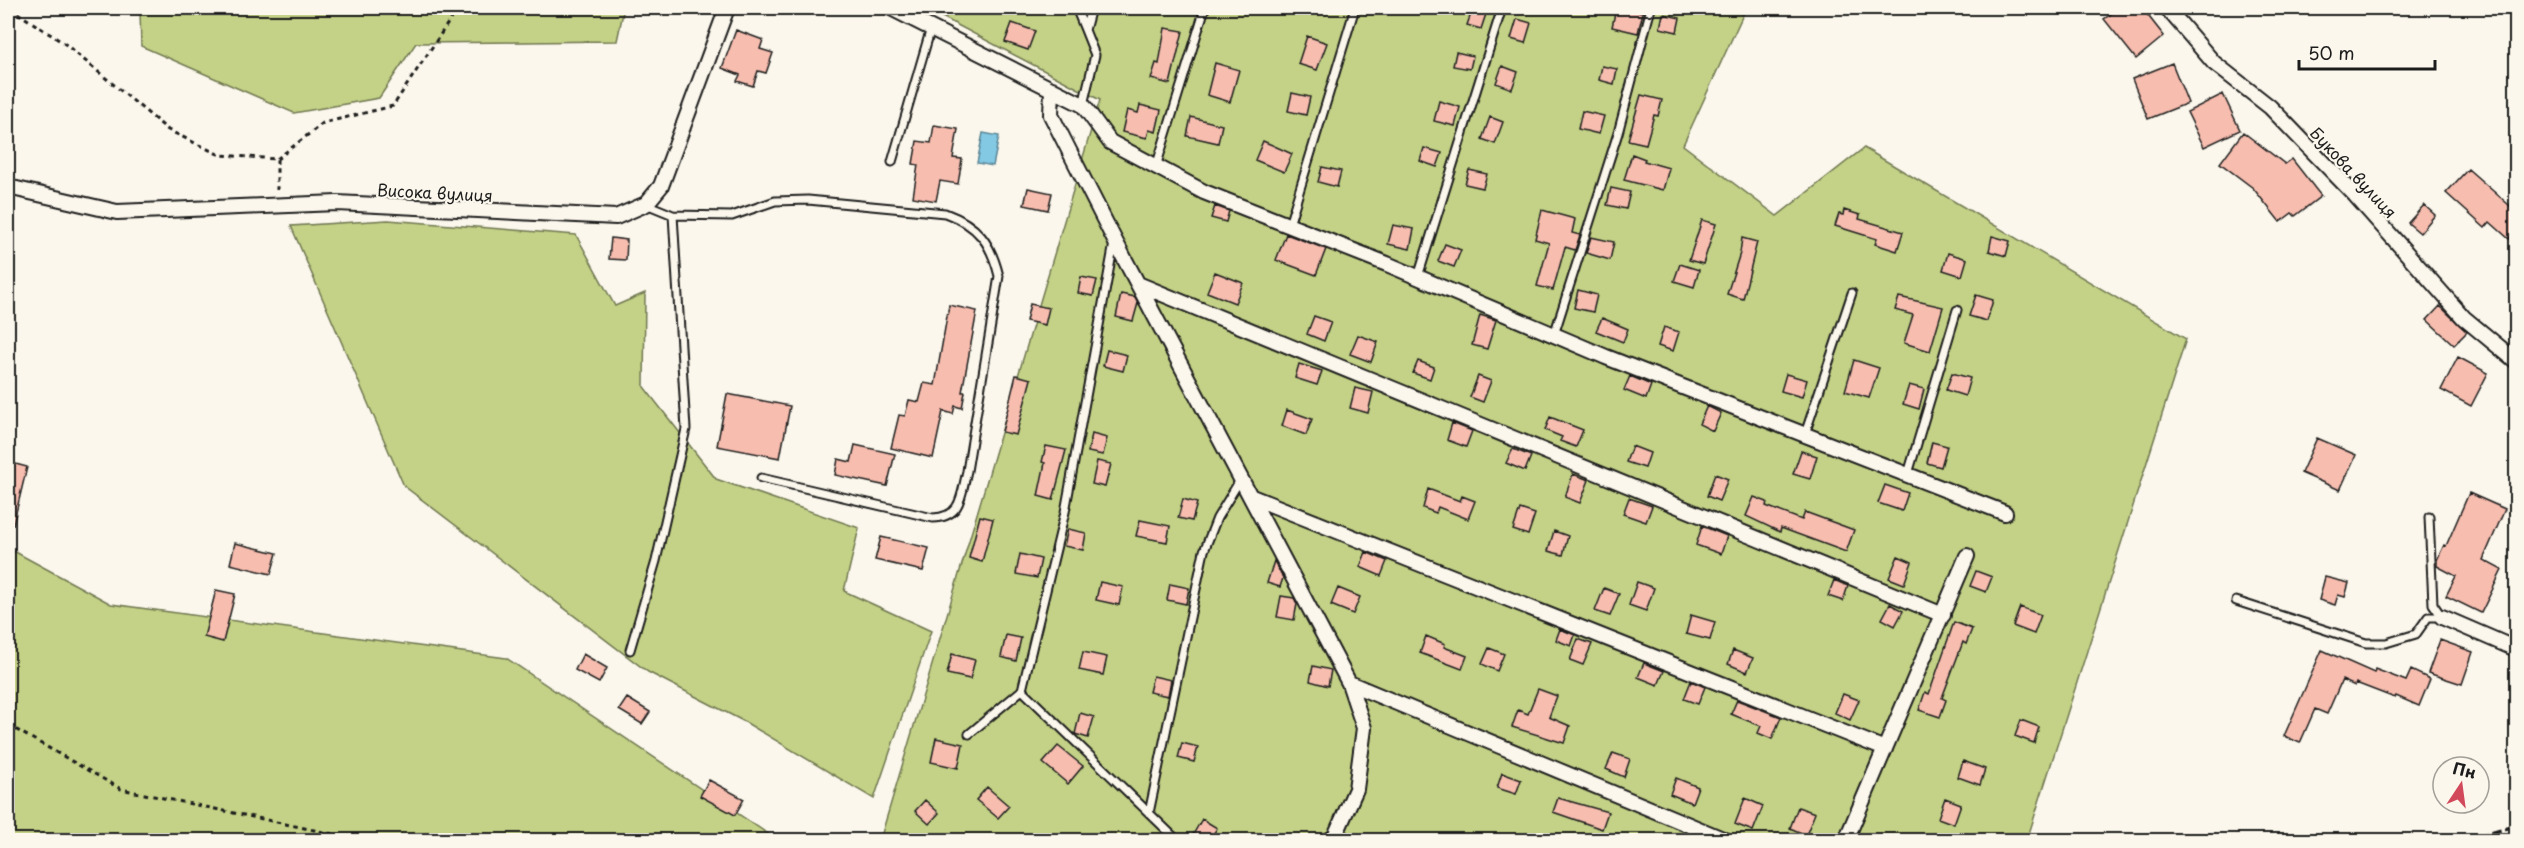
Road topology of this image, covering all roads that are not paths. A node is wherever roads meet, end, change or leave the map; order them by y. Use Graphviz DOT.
graph roads {
  1 [pos="727,8"];
  2 [pos="891,8"];
  3 [pos="1076,8"];
  4 [pos="1091,8"];
  5 [pos="1204,8"];
  6 [pos="1355,8"];
  7 [pos="1502,8"];
  8 [pos="1651,8"];
  9 [pos="2167,8"];
  10 [pos="931,28"];
  11 [pos="1085,30"];
  12 [pos="1052,89"];
  13 [pos="1083,105"];
  14 [pos="892,162"];
  15 [pos="1156,167"];
  16 [pos="8,187"];
  17 [pos="646,204"];
  18 [pos="673,215"];
  19 [pos="1289,225"];
  20 [pos="1115,241"];
  21 [pos="1418,277"];
  22 [pos="1138,284"];
  23 [pos="1852,293"];
  24 [pos="1957,310"];
  25 [pos="1554,335"];
  26 [pos="2517,361"];
  27 [pos="1805,434"];
  28 [pos="1908,474"];
  29 [pos="761,478"];
  30 [pos="1241,478"];
  31 [pos="1252,497"];
  32 [pos="2005,513"];
  33 [pos="2429,517"];
  34 [pos="1967,556"];
  35 [pos="2236,601"];
  36 [pos="1943,615"];
  37 [pos="2442,617"];
  38 [pos="2517,649"];
  39 [pos="630,650"];
  40 [pos="1349,683"];
  41 [pos="1022,690"];
  42 [pos="969,734"];
  43 [pos="1885,749"];
  44 [pos="1149,813"];
  45 [pos="1177,840"];
  46 [pos="1330,840"];
  47 [pos="1725,840"];
  48 [pos="1846,840"];
  1 -- 17 [label="street"];
  2 -- 10 [label="street"];
  3 -- 11 [label="lane"];
  4 -- 11 [label="lane"];
  5 -- 15 [label="lane"];
  6 -- 19 [label="lane"];
  7 -- 21 [label="lane"];
  8 -- 25 [label="lane"];
  9 -- 26 [label="street, Букова вулиця"];
  10 -- 12 [label="street"];
  10 -- 14 [label="lane"];
  11 -- 13 [label="lane"];
  12 -- 13 [label="street"];
  12 -- 20 [label="street"];
  13 -- 15 [label="street"];
  15 -- 19 [label="street"];
  16 -- 17 [label="street, Висока вулиця"];
  17 -- 18 [label="lane"];
  18 -- 29 [label="lane"];
  18 -- 39 [label="lane"];
  19 -- 21 [label="street"];
  20 -- 22 [label="street"];
  20 -- 41 [label="lane"];
  21 -- 25 [label="street"];
  22 -- 30 [label="street"];
  22 -- 36 [label="street"];
  23 -- 27 [label="lane"];
  24 -- 28 [label="lane"];
  25 -- 27 [label="street"];
  27 -- 28 [label="street"];
  28 -- 32 [label="street"];
  30 -- 31 [label="street"];
  30 -- 44 [label="lane"];
  31 -- 40 [label="street"];
  31 -- 43 [label="street"];
  33 -- 37 [label="lane"];
  34 -- 36 [label="street"];
  35 -- 37 [label="lane"];
  36 -- 43 [label="street"];
  37 -- 38 [label="street"];
  40 -- 46 [label="street"];
  40 -- 47 [label="street"];
  41 -- 42 [label="lane"];
  41 -- 44 [label="lane"];
  43 -- 48 [label="street"];
  44 -- 45 [label="lane"];
}
